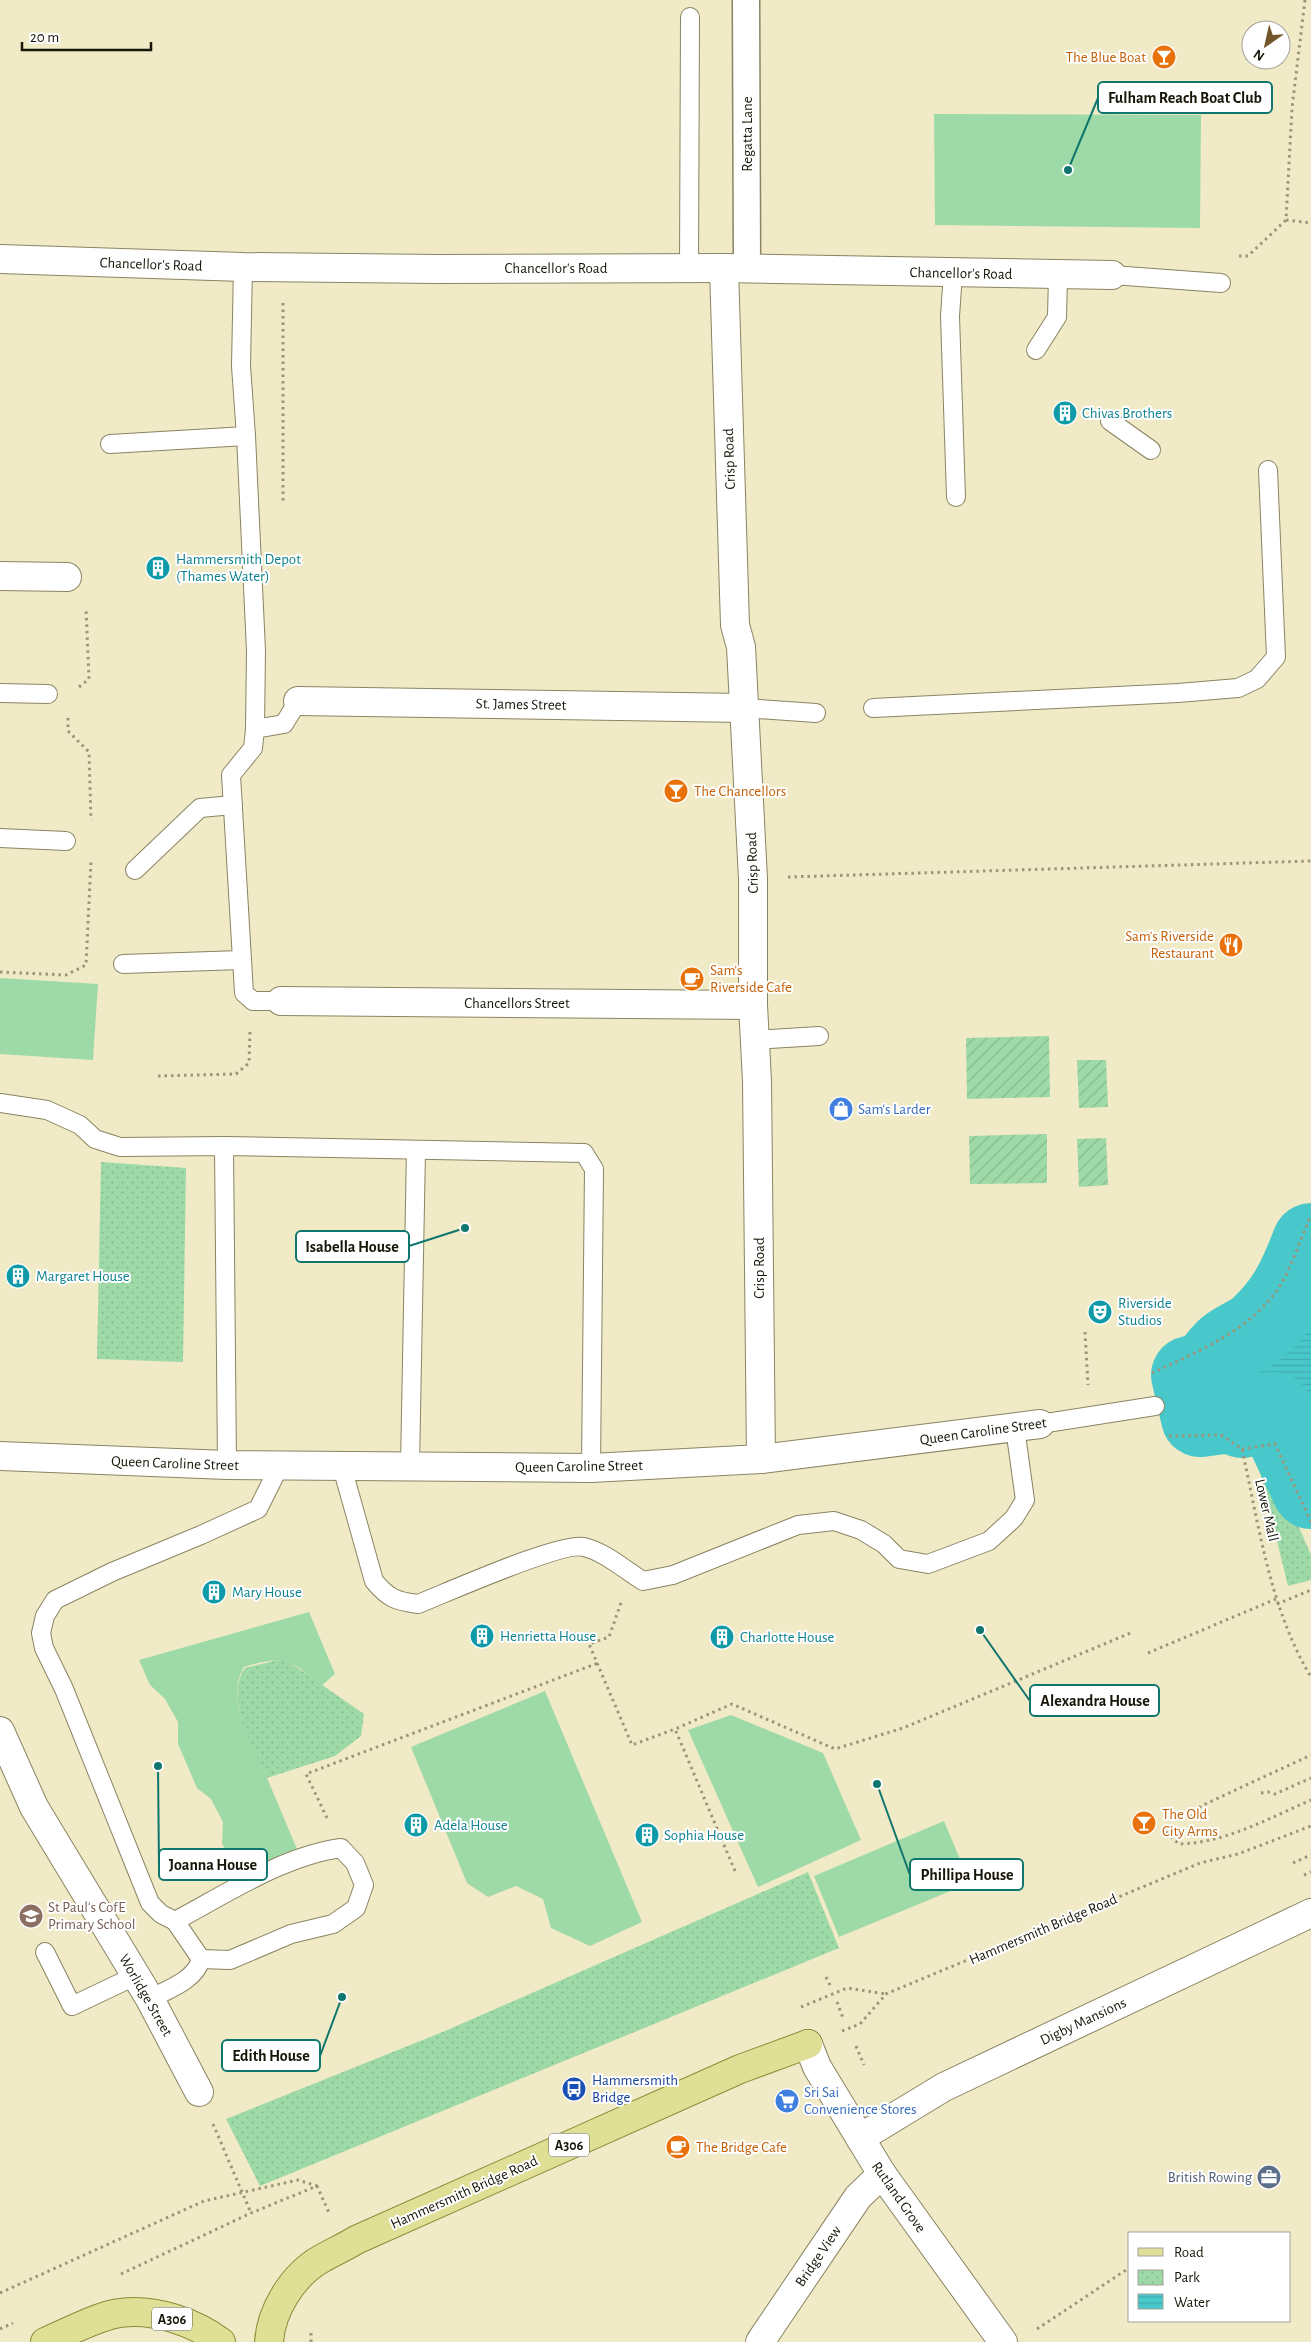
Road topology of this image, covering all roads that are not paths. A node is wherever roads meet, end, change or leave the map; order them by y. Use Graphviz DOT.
graph roads {
  1 [pos="746,0"];
  2 [pos="690,17"];
  3 [pos="0,259"];
  4 [pos="242,266"];
  5 [pos="689,268"];
  6 [pos="735,268"];
  7 [pos="953,273"];
  8 [pos="1058,275"];
  9 [pos="1112,275"];
  10 [pos="1221,283"];
  11 [pos="1036,350"];
  12 [pos="1110,421"];
  13 [pos="246,436"];
  14 [pos="110,444"];
  15 [pos="1150,450"];
  16 [pos="1268,470"];
  17 [pos="956,497"];
  18 [pos="0,576"];
  19 [pos="66,577"];
  20 [pos="0,693"];
  21 [pos="48,694"];
  22 [pos="298,701"];
  23 [pos="744,708"];
  24 [pos="873,708"];
  25 [pos="816,714"];
  26 [pos="255,729"];
  27 [pos="233,806"];
  28 [pos="0,838"];
  29 [pos="66,841"];
  30 [pos="134,870"];
  31 [pos="242,960"];
  32 [pos="122,964"];
  33 [pos="280,1001"];
  34 [pos="753,1005"];
  35 [pos="819,1036"];
  36 [pos="754,1040"];
  37 [pos="0,1103"];
  38 [pos="224,1146"];
  39 [pos="416,1150"];
  40 [pos="1155,1406"];
  41 [pos="1027,1426"];
  42 [pos="0,1456"];
  43 [pos="761,1460"];
  44 [pos="280,1464"];
  45 [pos="227,1465"];
  46 [pos="410,1466"];
  47 [pos="342,1467"];
  48 [pos="591,1468"];
  49 [pos="0,1731"];
  50 [pos="1311,1913"];
  51 [pos="175,1921"];
  52 [pos="45,1952"];
  53 [pos="201,1959"];
  54 [pos="135,1976"];
  55 [pos="150,1999"];
  56 [pos="808,2044"];
  57 [pos="199,2092"];
  58 [pos="860,2138"];
  59 [pos="882,2174"];
  60 [pos="45,2342"];
  61 [pos="221,2342"];
  62 [pos="269,2342"];
  63 [pos="760,2342"];
  64 [pos="1003,2342"];
  1 -- 6 [label="street, Regatta Lane"];
  2 -- 5 [label="lane"];
  3 -- 4 [label="street, Chancellor's Road"];
  4 -- 5 [label="street, Chancellor's Road"];
  4 -- 13 [label="lane"];
  5 -- 6 [label="street, Chancellor's Road"];
  6 -- 7 [label="street, Chancellor's Road"];
  6 -- 23 [label="street, Crisp Road"];
  7 -- 8 [label="street, Chancellor's Road"];
  7 -- 17 [label="lane"];
  8 -- 9 [label="street, Chancellor's Road"];
  8 -- 11 [label="lane"];
  9 -- 10 [label="lane"];
  12 -- 15 [label="lane"];
  13 -- 14 [label="lane"];
  13 -- 26 [label="lane"];
  16 -- 24 [label="lane"];
  18 -- 19 [label="street"];
  20 -- 21 [label="lane"];
  22 -- 23 [label="street, St. James Street"];
  22 -- 26 [label="lane"];
  23 -- 25 [label="lane"];
  23 -- 34 [label="street, Crisp Road"];
  26 -- 27 [label="lane"];
  27 -- 30 [label="lane"];
  27 -- 31 [label="lane"];
  28 -- 29 [label="lane"];
  31 -- 32 [label="lane"];
  31 -- 33 [label="lane"];
  33 -- 34 [label="street, Chancellors Street"];
  34 -- 36 [label="street, Crisp Road"];
  35 -- 36 [label="lane"];
  36 -- 43 [label="street, Crisp Road"];
  37 -- 38 [label="lane"];
  38 -- 39 [label="lane"];
  38 -- 45 [label="lane"];
  39 -- 46 [label="lane"];
  39 -- 48 [label="lane"];
  40 -- 41 [label="lane, Queen Caroline Street"];
  41 -- 43 [label="street, Queen Caroline Street"];
  41 -- 47 [label="lane"];
  42 -- 45 [label="street, Queen Caroline Street"];
  43 -- 48 [label="street, Queen Caroline Street"];
  44 -- 45 [label="street, Queen Caroline Street"];
  44 -- 47 [label="street, Queen Caroline Street"];
  44 -- 51 [label="lane"];
  46 -- 47 [label="street, Queen Caroline Street"];
  46 -- 48 [label="street, Queen Caroline Street"];
  49 -- 54 [label="street, Worlidge Street"];
  50 -- 58 [label="street, Digby Mansions"];
  51 -- 53 [label="lane"];
  51 -- 53 [label="lane"];
  52 -- 54 [label="lane"];
  53 -- 55 [label="lane"];
  54 -- 55 [label="street, Worlidge Street"];
  55 -- 57 [label="street, Worlidge Street"];
  56 -- 58 [label="street, Rutland Grove"];
  56 -- 62 [label="main road, Hammersmith Bridge Road / A306"];
  58 -- 59 [label="street, Rutland Grove"];
  59 -- 63 [label="street, Bridge View"];
  59 -- 64 [label="street, Rutland Grove"];
  60 -- 61 [label="main road, A306"];
}
